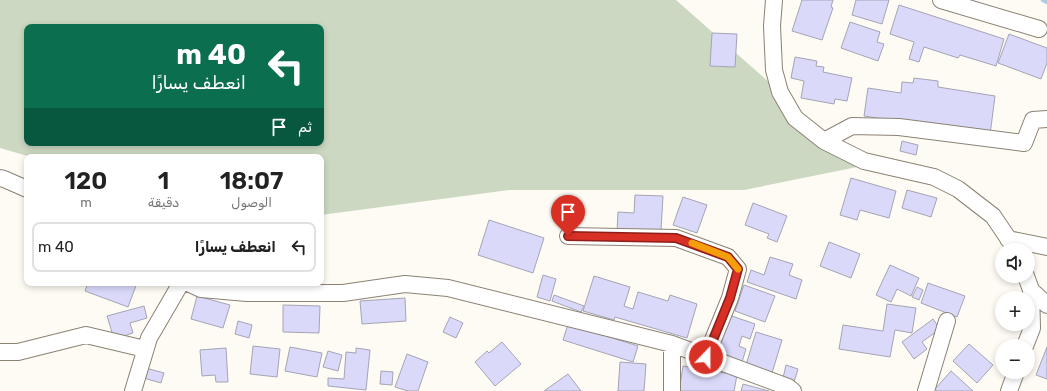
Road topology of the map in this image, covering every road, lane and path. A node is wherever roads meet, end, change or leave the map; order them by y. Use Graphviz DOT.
graph roads {
  1 [pos="774,0"];
  2 [pos="941,0"];
  3 [pos="1039,29"];
  4 [pos="1047,119"];
  5 [pos="824,141"];
  6 [pos="0,178"];
  7 [pos="24,188"];
  8 [pos="568,236"];
  9 [pos="1011,243"];
  10 [pos="1035,245"];
  11 [pos="1047,246"];
  12 [pos="1028,283"];
  13 [pos="179,286"];
  14 [pos="193,286"];
  15 [pos="1047,305"];
  16 [pos="947,321"];
  17 [pos="1028,339"];
  18 [pos="672,344"];
  19 [pos="145,349"];
  20 [pos="0,352"];
  21 [pos="706,357"];
  22 [pos="1013,379"];
  23 [pos="133,391"];
  24 [pos="672,391"];
  25 [pos="793,391"];
  26 [pos="926,391"];
  27 [pos="1009,391"];
  1 -- 5 [label="street"];
  2 -- 3 [label="street"];
  4 -- 5 [label="street"];
  5 -- 9 [label="street"];
  6 -- 7 [label="street"];
  8 -- 21 [label="street"];
  10 -- 11 [label="street"];
  12 -- 15 [label="street"];
  12 -- 17 [label="street"];
  13 -- 19 [label="street"];
  14 -- 18 [label="street"];
  16 -- 26 [label="street"];
  18 -- 21 [label="street"];
  18 -- 24 [label="street"];
  19 -- 20 [label="street"];
  19 -- 23 [label="street"];
  21 -- 25 [label="street"];
  22 -- 27 [label="street"];
}
